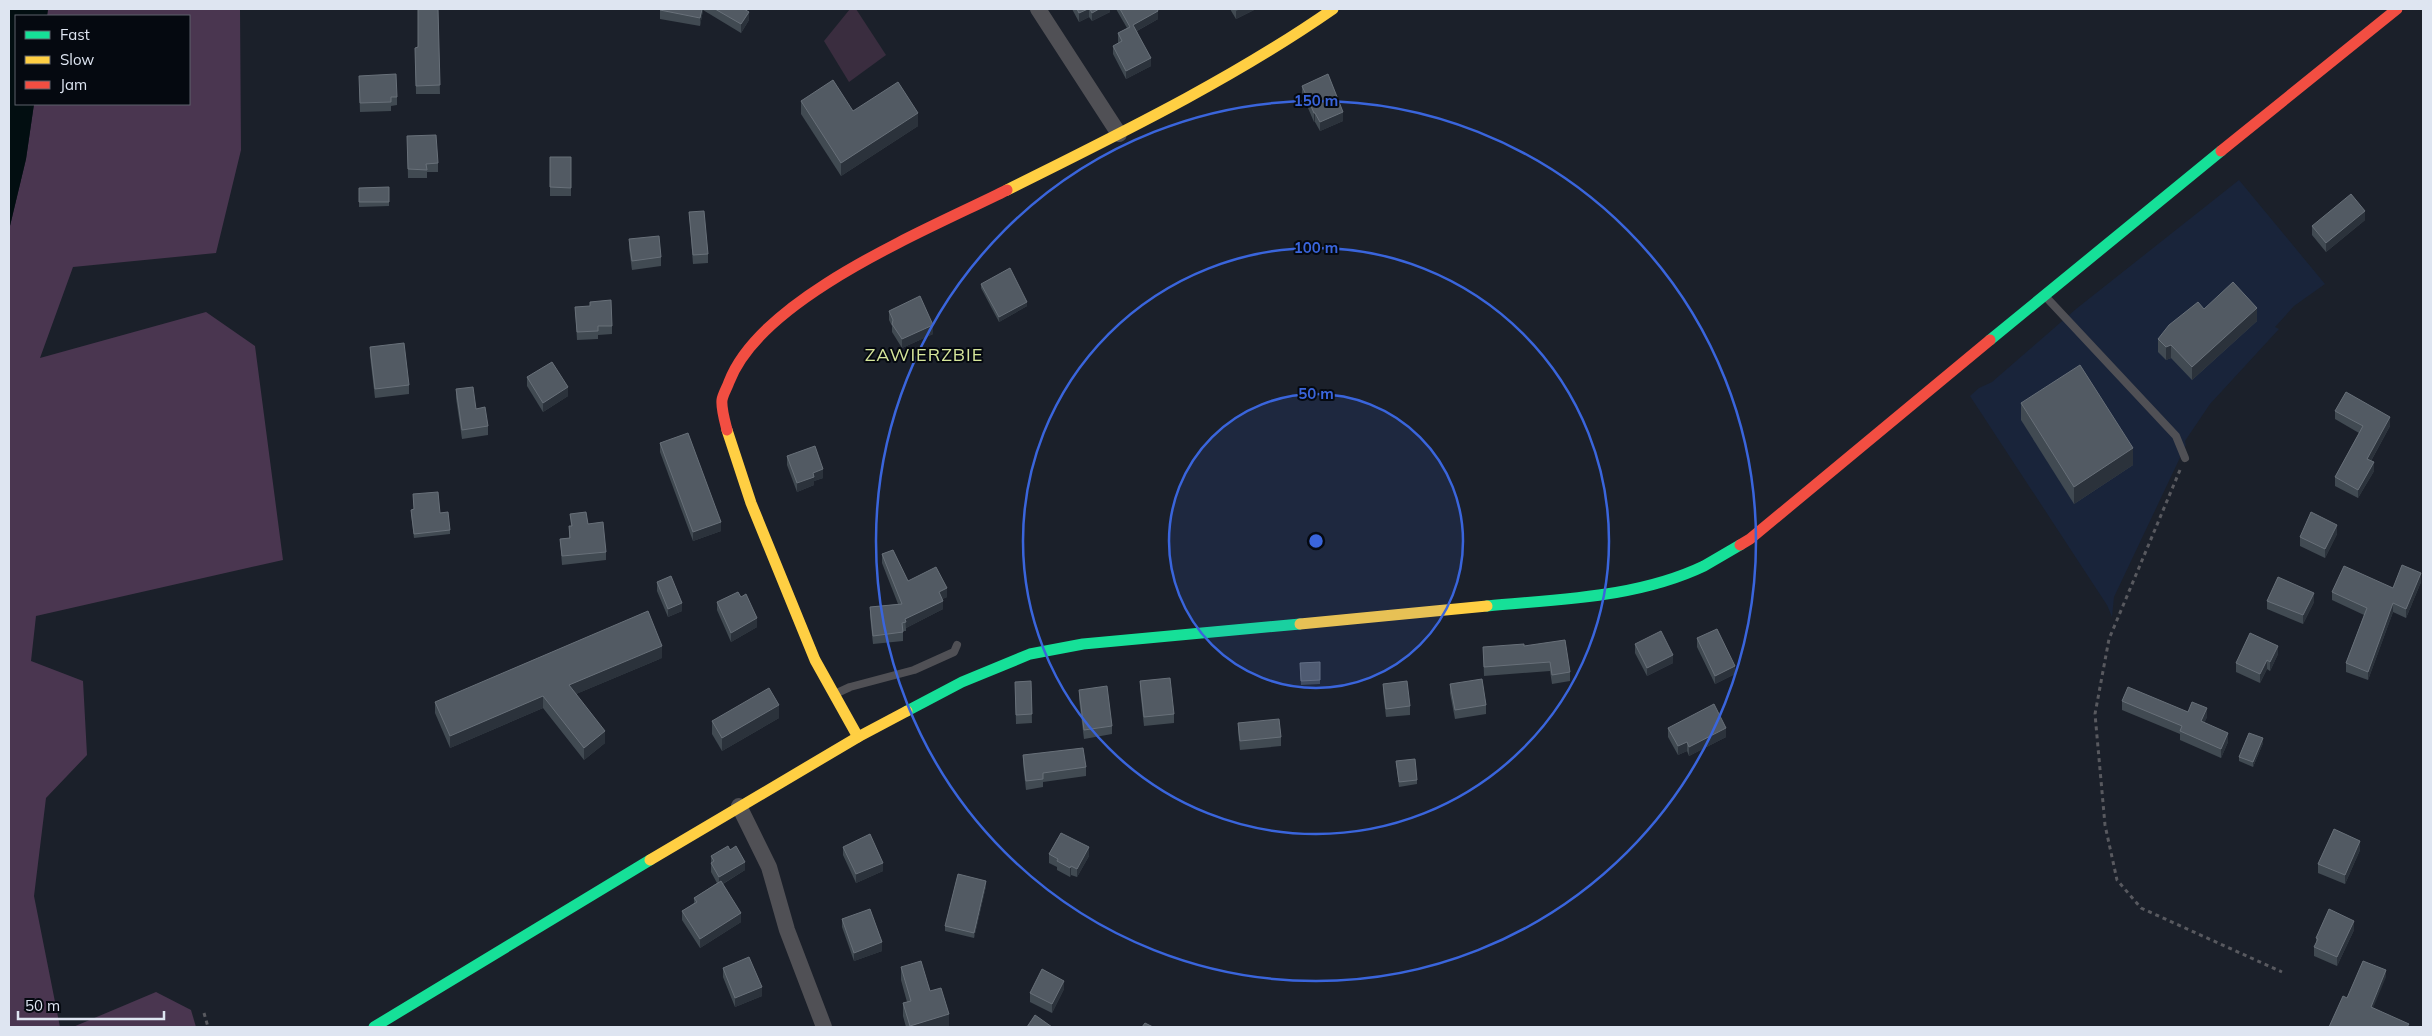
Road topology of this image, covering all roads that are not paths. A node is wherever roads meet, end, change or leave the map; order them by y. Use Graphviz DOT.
graph roads {
  1 [pos="1038,9"];
  2 [pos="1305,9"];
  3 [pos="1333,9"];
  4 [pos="2397,9"];
  5 [pos="1312,24"];
  6 [pos="1119,134"];
  7 [pos="2044,295"];
  8 [pos="2185,458"];
  9 [pos="957,645"];
  10 [pos="833,695"];
  11 [pos="858,738"];
  12 [pos="739,806"];
  13 [pos="374,1027"];
  14 [pos="824,1027"];
  1 -- 6 [label="street"];
  2 -- 5 [label="street"];
  3 -- 5 [label="street"];
  4 -- 7 [label="street"];
  5 -- 6 [label="street"];
  6 -- 10 [label="street"];
  7 -- 8 [label="lane"];
  7 -- 11 [label="street"];
  9 -- 10 [label="lane"];
  10 -- 11 [label="street"];
  11 -- 12 [label="street"];
  12 -- 13 [label="street"];
  12 -- 14 [label="street"];
}
